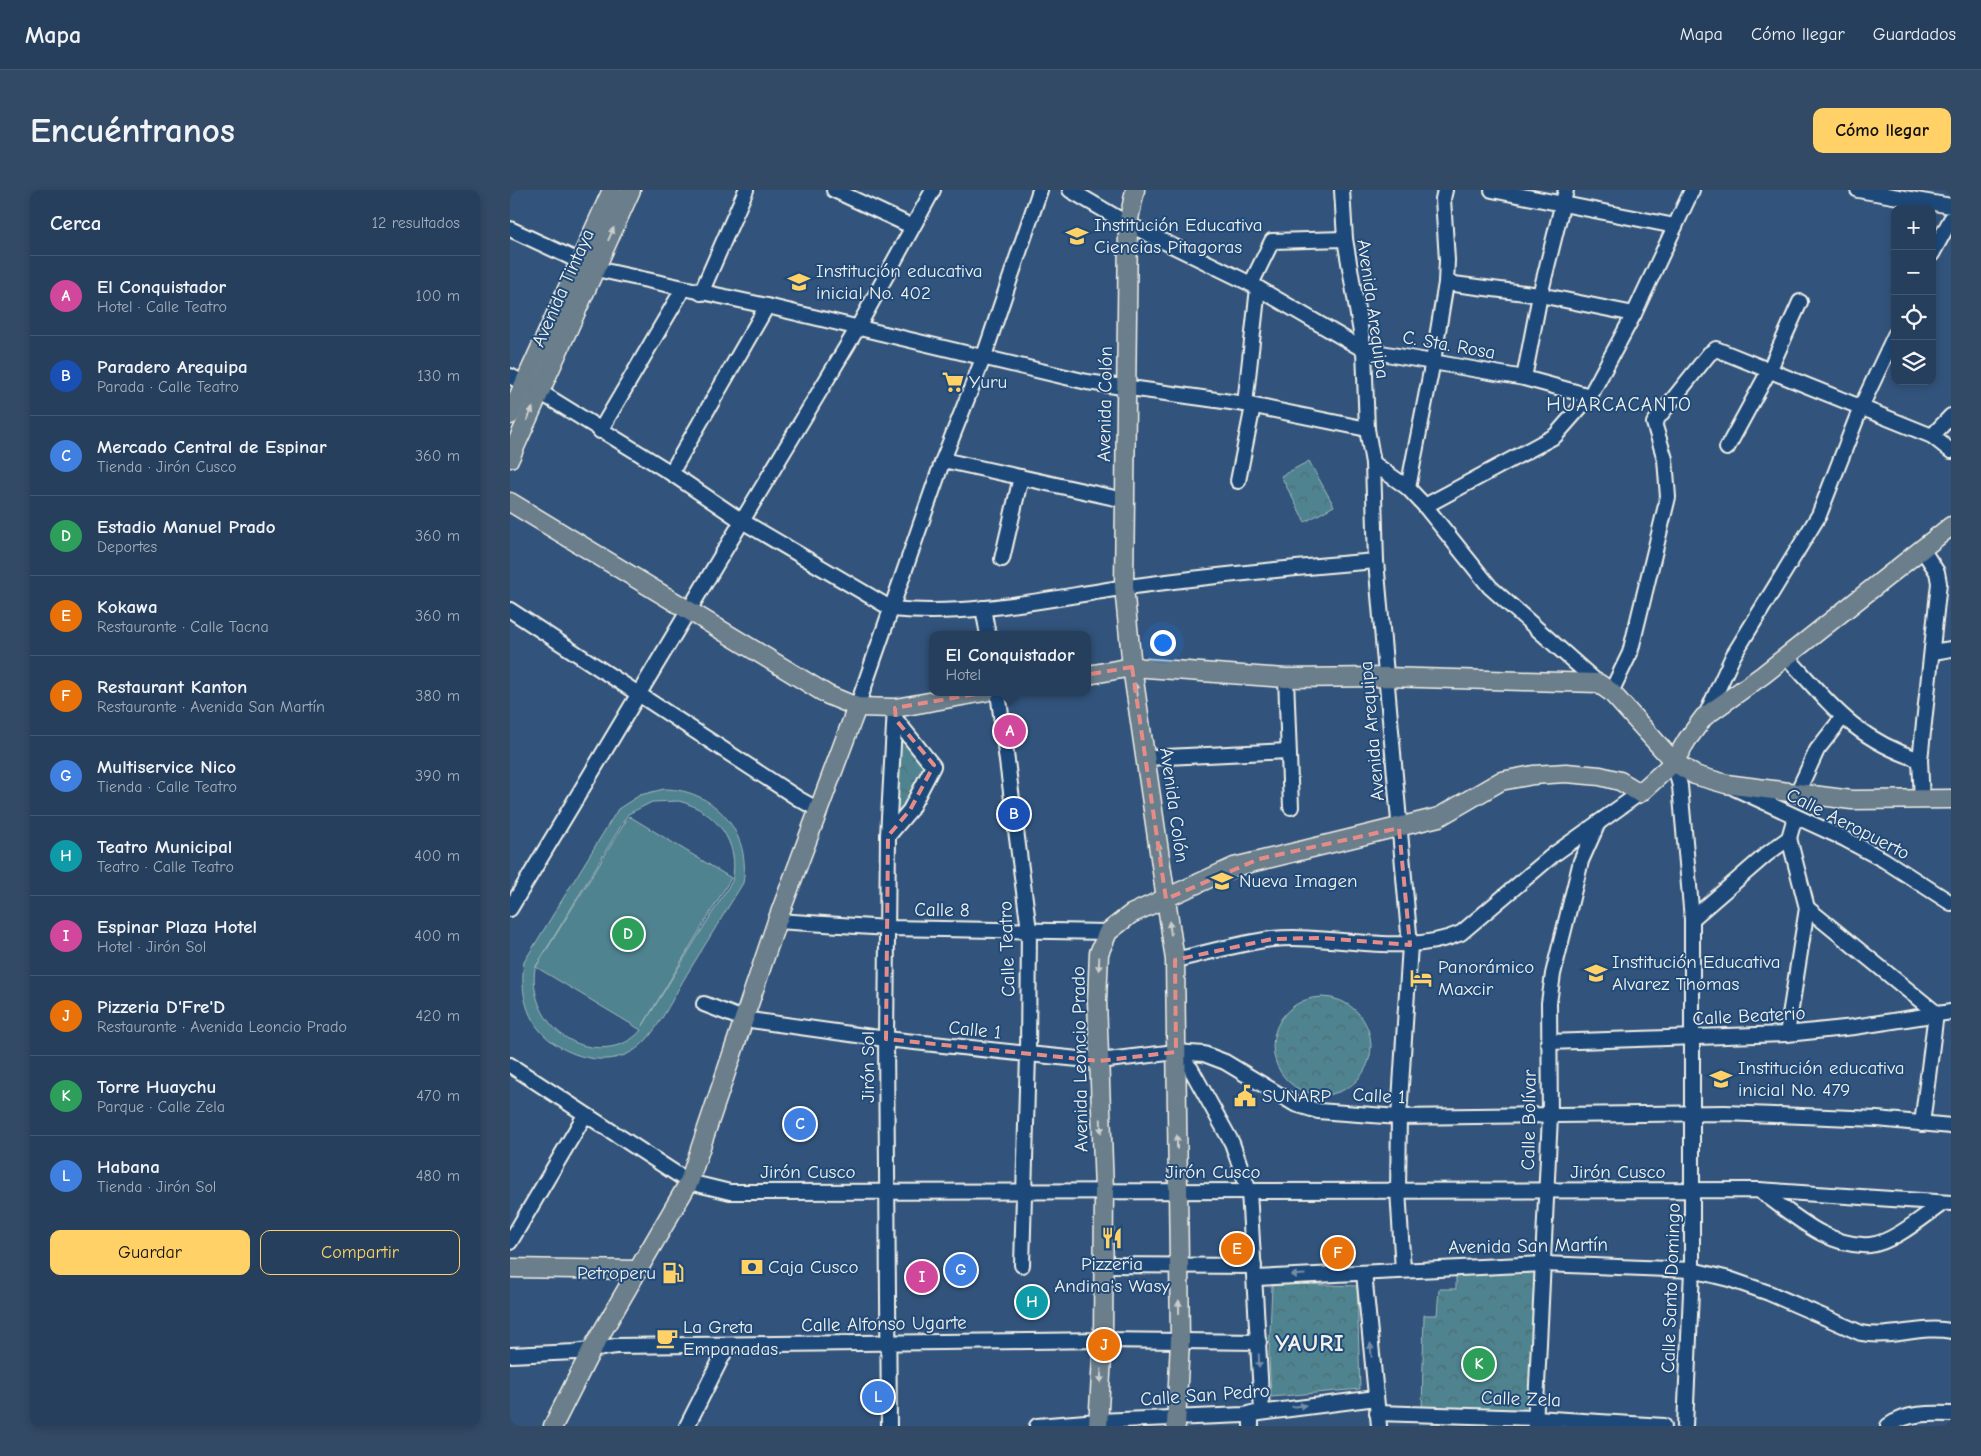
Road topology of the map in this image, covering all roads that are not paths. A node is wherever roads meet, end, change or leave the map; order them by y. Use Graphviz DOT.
graph roads {
  1 [pos="612,190"];
  2 [pos="630,190"];
  3 [pos="746,190"];
  4 [pos="834,190"];
  5 [pos="933,190"];
  6 [pos="1040,190"];
  7 [pos="1070,190"];
  8 [pos="1135,190"];
  9 [pos="1342,190"];
  10 [pos="1444,190"];
  11 [pos="1492,190"];
  12 [pos="1692,190"];
  13 [pos="1858,190"];
  14 [pos="1515,192"];
  15 [pos="1564,196"];
  16 [pos="1951,206"];
  17 [pos="1951,219"];
  18 [pos="1128,224"];
  19 [pos="912,226"];
  20 [pos="1675,226"];
  21 [pos="510,230"];
  22 [pos="1345,239"];
  23 [pos="1934,250"];
  24 [pos="588,266"];
  25 [pos="1446,283"];
  26 [pos="1255,286"];
  27 [pos="683,289"];
  28 [pos="701,293"];
  29 [pos="1540,294"];
  30 [pos="1800,302"];
  31 [pos="767,306"];
  32 [pos="1634,314"];
  33 [pos="857,329"];
  34 [pos="1892,340"];
  35 [pos="1364,350"];
  36 [pos="984,356"];
  37 [pos="1433,361"];
  38 [pos="1770,369"];
  39 [pos="1524,378"];
  40 [pos="525,384"];
  41 [pos="1127,386"];
  42 [pos="1590,396"];
  43 [pos="1249,405"];
  44 [pos="1861,407"];
  45 [pos="510,415"];
  46 [pos="1951,416"];
  47 [pos="1367,428"];
  48 [pos="600,431"];
  49 [pos="1932,436"];
  50 [pos="1727,448"];
  51 [pos="1951,451"];
  52 [pos="510,458"];
  53 [pos="943,460"];
  54 [pos="1373,462"];
  55 [pos="671,473"];
  56 [pos="1021,477"];
  57 [pos="1238,481"];
  58 [pos="1408,488"];
  59 [pos="1124,500"];
  60 [pos="510,502"];
  61 [pos="1425,506"];
  62 [pos="742,521"];
  63 [pos="1951,526"];
  64 [pos="1922,549"];
  65 [pos="1002,559"];
  66 [pos="1376,561"];
  67 [pos="1124,587"];
  68 [pos="892,608"];
  69 [pos="983,608"];
  70 [pos="510,610"];
  71 [pos="688,610"];
  72 [pos="987,631"];
  73 [pos="1951,649"];
  74 [pos="1933,652"];
  75 [pos="1786,656"];
  76 [pos="1132,667"];
  77 [pos="1091,674"];
  78 [pos="1386,677"];
  79 [pos="1286,678"];
  80 [pos="1605,688"];
  81 [pos="638,694"];
  82 [pos="969,696"];
  83 [pos="999,696"];
  84 [pos="857,707"];
  85 [pos="895,714"];
  86 [pos="1704,717"];
  87 [pos="1842,718"];
  88 [pos="1287,751"];
  89 [pos="1146,758"];
  90 [pos="1920,760"];
  91 [pos="1674,762"];
  92 [pos="1726,784"];
  93 [pos="1798,792"];
  94 [pos="1640,793"];
  95 [pos="1951,799"];
  96 [pos="1922,800"];
  97 [pos="1291,807"];
  98 [pos="817,809"];
  99 [pos="1795,817"];
  100 [pos="1598,822"];
  101 [pos="1399,828"];
  102 [pos="888,836"];
  103 [pos="1789,838"];
  104 [pos="1166,899"];
  105 [pos="1951,903"];
  106 [pos="1807,908"];
  107 [pos="510,909"];
  108 [pos="1692,919"];
  109 [pos="777,921"];
  110 [pos="888,928"];
  111 [pos="1029,930"];
  112 [pos="1108,932"];
  113 [pos="1410,945"];
  114 [pos="1175,960"];
  115 [pos="704,1004"];
  116 [pos="1951,1012"];
  117 [pos="1936,1013"];
  118 [pos="744,1019"];
  119 [pos="1787,1034"];
  120 [pos="1693,1038"];
  121 [pos="886,1039"];
  122 [pos="1548,1042"];
  123 [pos="1176,1052"];
  124 [pos="1028,1054"];
  125 [pos="1099,1061"];
  126 [pos="510,1065"];
  127 [pos="1692,1113"];
  128 [pos="585,1115"];
  129 [pos="1550,1116"];
  130 [pos="1399,1117"];
  131 [pos="1922,1124"];
  132 [pos="1951,1126"];
  133 [pos="689,1182"];
  134 [pos="888,1190"];
  135 [pos="1104,1190"];
  136 [pos="1398,1190"];
  137 [pos="1692,1190"];
  138 [pos="1758,1190"];
  139 [pos="1177,1191"];
  140 [pos="1249,1191"];
  141 [pos="1546,1191"];
  142 [pos="1023,1192"];
  143 [pos="1947,1203"];
  144 [pos="510,1242"];
  145 [pos="1544,1264"];
  146 [pos="1022,1265"];
  147 [pos="1104,1265"];
  148 [pos="1178,1266"];
  149 [pos="510,1268"];
  150 [pos="639,1270"];
  151 [pos="1403,1270"];
  152 [pos="1692,1270"];
  153 [pos="1255,1272"];
  154 [pos="1364,1273"];
  155 [pos="1951,1331"];
  156 [pos="1103,1340"];
  157 [pos="1180,1340"];
  158 [pos="887,1342"];
  159 [pos="1259,1342"];
  160 [pos="728,1345"];
  161 [pos="592,1351"];
  162 [pos="510,1355"];
  163 [pos="1376,1398"];
  164 [pos="1951,1414"];
  165 [pos="1255,1417"];
  166 [pos="1378,1420"];
  167 [pos="1176,1422"];
  168 [pos="1535,1422"];
  169 [pos="1098,1423"];
  170 [pos="553,1426"];
  171 [pos="687,1426"];
  172 [pos="889,1426"];
  173 [pos="1037,1426"];
  174 [pos="1664,1426"];
  175 [pos="1685,1426"];
  176 [pos="1888,1426"];
  1 -- 24 [label="main road, Avenida Tintaya"];
  24 -- 2 [label="main road, Avenida Tintaya, one-way"];
  3 -- 28 [label="street"];
  4 -- 19 [label="street"];
  5 -- 19 [label="street"];
  6 -- 36 [label="street"];
  7 -- 18 [label="street, C. Sta. Rosa"];
  8 -- 18 [label="main road, Avenida Colón"];
  9 -- 22 [label="street, Avenida Arequipa"];
  10 -- 25 [label="street"];
  11 -- 14 [label="street"];
  12 -- 20 [label="street"];
  13 -- 16 [label="street"];
  14 -- 15 [label="street"];
  15 -- 20 [label="street"];
  15 -- 29 [label="street"];
  17 -- 23 [label="street"];
  18 -- 26 [label="street, C. Sta. Rosa"];
  18 -- 41 [label="main road, Avenida Colón"];
  19 -- 33 [label="street"];
  20 -- 32 [label="street"];
  21 -- 24 [label="street"];
  22 -- 26 [label="street"];
  22 -- 35 [label="street, Avenida Arequipa"];
  24 -- 27 [label="street"];
  24 -- 40 [label="main road, Avenida Tintaya"];
  25 -- 29 [label="street"];
  25 -- 37 [label="street"];
  26 -- 35 [label="street, C. Sta. Rosa"];
  26 -- 43 [label="street"];
  27 -- 28 [label="street"];
  27 -- 48 [label="street"];
  28 -- 31 [label="street"];
  29 -- 32 [label="street"];
  29 -- 39 [label="street"];
  30 -- 38 [label="street"];
  31 -- 33 [label="street"];
  31 -- 55 [label="street"];
  32 -- 42 [label="street"];
  33 -- 36 [label="street"];
  33 -- 62 [label="street"];
  34 -- 44 [label="street"];
  35 -- 37 [label="street, C. Sta. Rosa"];
  35 -- 47 [label="street, Avenida Arequipa"];
  36 -- 41 [label="street"];
  36 -- 53 [label="street"];
  37 -- 39 [label="street, C. Sta. Rosa"];
  37 -- 58 [label="street"];
  38 -- 44 [label="street"];
  38 -- 50 [label="street"];
  38 -- 80 [label="street"];
  39 -- 42 [label="street, C. Sta. Rosa"];
  40 -- 45 [label="main road, Avenida Tintaya"];
  40 -- 48 [label="street"];
  52 -- 40 [label="main road, Avenida Tintaya, one-way"];
  41 -- 43 [label="street"];
  41 -- 59 [label="main road, Avenida Colón"];
  42 -- 61 [label="street"];
  43 -- 47 [label="street"];
  43 -- 57 [label="street"];
  44 -- 49 [label="street"];
  44 -- 86 [label="street"];
  46 -- 49 [label="street"];
  47 -- 54 [label="street, Avenida Arequipa"];
  48 -- 55 [label="street"];
  49 -- 51 [label="street"];
  53 -- 56 [label="street"];
  53 -- 68 [label="street"];
  54 -- 58 [label="street"];
  54 -- 66 [label="street, Avenida Arequipa"];
  55 -- 62 [label="street"];
  56 -- 59 [label="street"];
  56 -- 65 [label="street"];
  58 -- 61 [label="street"];
  59 -- 67 [label="main road, Avenida Colón"];
  60 -- 71 [label="main road"];
  61 -- 80 [label="street"];
  62 -- 68 [label="street"];
  62 -- 71 [label="street"];
  63 -- 64 [label="main road"];
  64 -- 74 [label="street"];
  64 -- 75 [label="main road"];
  66 -- 67 [label="street"];
  66 -- 78 [label="street, Avenida Arequipa"];
  67 -- 69 [label="street"];
  67 -- 76 [label="main road, Avenida Colón"];
  68 -- 69 [label="street"];
  68 -- 84 [label="street"];
  69 -- 72 [label="street"];
  70 -- 81 [label="street"];
  71 -- 81 [label="street"];
  71 -- 84 [label="main road"];
  73 -- 74 [label="street"];
  74 -- 90 [label="street"];
  75 -- 86 [label="main road"];
  75 -- 87 [label="street"];
  76 -- 77 [label="main road"];
  76 -- 79 [label="main road"];
  89 -- 76 [label="main road, Avenida Colón, one-way"];
  78 -- 79 [label="main road"];
  78 -- 80 [label="main road"];
  78 -- 101 [label="street, Avenida Arequipa"];
  79 -- 88 [label="street"];
  80 -- 91 [label="main road"];
  81 -- 98 [label="street"];
  81 -- 107 [label="street"];
  82 -- 85 [label="main road"];
  83 -- 111 [label="street, Calle Teatro"];
  84 -- 85 [label="main road"];
  84 -- 98 [label="main road"];
  85 -- 102 [label="street, Jirón Sol"];
  85 -- 102 [label="street"];
  86 -- 91 [label="main road"];
  87 -- 90 [label="street"];
  87 -- 93 [label="street"];
  88 -- 89 [label="street"];
  88 -- 97 [label="street"];
  104 -- 89 [label="main road, Avenida Colón, one-way"];
  90 -- 96 [label="street"];
  91 -- 92 [label="main road"];
  91 -- 94 [label="main road"];
  91 -- 108 [label="street, Calle Santo Domingo"];
  92 -- 93 [label="main road"];
  92 -- 99 [label="street, Calle Aeropuerto"];
  93 -- 96 [label="main road"];
  94 -- 100 [label="street"];
  94 -- 101 [label="main road"];
  95 -- 96 [label="main road"];
  98 -- 109 [label="main road"];
  99 -- 103 [label="street"];
  99 -- 105 [label="street, Calle Aeropuerto"];
  100 -- 113 [label="street"];
  100 -- 122 [label="street, Calle Bolívar"];
  101 -- 104 [label="main road"];
  101 -- 113 [label="street, Avenida Arequipa"];
  102 -- 110 [label="street, Jirón Sol"];
  103 -- 106 [label="street"];
  103 -- 108 [label="street"];
  104 -- 112 [label="main road"];
  114 -- 104 [label="main road, Avenida Colón, one-way"];
  106 -- 117 [label="street"];
  106 -- 119 [label="street"];
  108 -- 120 [label="street, Calle Santo Domingo"];
  109 -- 110 [label="street, Calle 8"];
  109 -- 118 [label="main road"];
  110 -- 111 [label="street, Calle 8"];
  110 -- 121 [label="street, Jirón Sol"];
  111 -- 112 [label="street, Calle 8"];
  111 -- 124 [label="street, Calle Teatro"];
  112 -- 125 [label="main road, Avenida Leoncio Prado, one-way"];
  113 -- 114 [label="street"];
  113 -- 130 [label="street, Avenida Arequipa"];
  114 -- 123 [label="main road, Avenida Colón"];
  115 -- 118 [label="street, Calle 1"];
  116 -- 117 [label="street, Calle Beaterio"];
  117 -- 119 [label="street, Calle Beaterio"];
  117 -- 131 [label="street"];
  118 -- 121 [label="street, Calle 1"];
  118 -- 133 [label="main road"];
  119 -- 120 [label="street, Calle Beaterio"];
  120 -- 122 [label="street, Calle Beaterio"];
  120 -- 127 [label="street, Calle Santo Domingo"];
  121 -- 124 [label="street, Calle 1"];
  121 -- 134 [label="street, Jirón Sol"];
  122 -- 129 [label="street, Calle Bolívar"];
  123 -- 125 [label="street, Calle 1"];
  123 -- 130 [label="street, Calle 1"];
  139 -- 123 [label="main road, Avenida Colón, one-way"];
  123 -- 140 [label="street"];
  124 -- 125 [label="street, Calle 1"];
  124 -- 142 [label="street, Calle Teatro"];
  125 -- 135 [label="main road, Avenida Leoncio Prado, one-way"];
  126 -- 128 [label="street, Jirón Cusco"];
  127 -- 129 [label="street, Calle 1"];
  127 -- 131 [label="street, Calle 1"];
  127 -- 137 [label="street, Calle Santo Domingo"];
  128 -- 133 [label="street, Jirón Cusco"];
  128 -- 144 [label="street"];
  129 -- 130 [label="street, Calle 1"];
  129 -- 141 [label="street, Calle Bolívar"];
  130 -- 136 [label="street, Avenida Arequipa"];
  131 -- 132 [label="street, Calle 1"];
  133 -- 134 [label="street, Jirón Cusco"];
  133 -- 150 [label="main road"];
  134 -- 142 [label="street, Jirón Cusco"];
  134 -- 158 [label="street, Jirón Sol"];
  135 -- 139 [label="street, Jirón Cusco"];
  135 -- 142 [label="street, Jirón Cusco"];
  135 -- 147 [label="main road, Avenida Leoncio Prado"];
  136 -- 140 [label="street, Jirón Cusco"];
  136 -- 141 [label="street, Jirón Cusco"];
  136 -- 151 [label="street, Avenida Arequipa"];
  137 -- 138 [label="street, Jirón Cusco"];
  137 -- 141 [label="street, Jirón Cusco"];
  137 -- 152 [label="street, Calle Santo Domingo"];
  138 -- 143 [label="street, Jirón Cusco"];
  138 -- 143 [label="street"];
  139 -- 140 [label="street, Jirón Cusco"];
  139 -- 148 [label="main road, Avenida Colón"];
  140 -- 153 [label="street"];
  141 -- 145 [label="street, Calle Bolívar"];
  142 -- 146 [label="street, Calle Teatro"];
  145 -- 151 [label="street, Avenida San Martín"];
  145 -- 152 [label="street, Avenida San Martín"];
  145 -- 168 [label="street, Calle Bolívar"];
  147 -- 148 [label="street, Avenida San Martín"];
  147 -- 156 [label="main road, Avenida Leoncio Prado"];
  148 -- 153 [label="street, Avenida San Martín"];
  157 -- 148 [label="main road, Avenida Colón, one-way"];
  149 -- 150 [label="main road"];
  150 -- 161 [label="main road"];
  151 -- 154 [label="street, Avenida San Martín"];
  152 -- 155 [label="street, Avenida San Martín"];
  152 -- 175 [label="street, Calle Santo Domingo"];
  154 -- 153 [label="street, Avenida San Martín, one-way"];
  153 -- 159 [label="street"];
  163 -- 154 [label="street, one-way"];
  156 -- 157 [label="street, Calle Alfonso Ugarte"];
  156 -- 158 [label="street, Calle Alfonso Ugarte"];
  156 -- 169 [label="main road, Avenida Leoncio Prado, one-way"];
  157 -- 159 [label="street, Calle Alfonso Ugarte"];
  157 -- 167 [label="main road, Avenida Colón"];
  158 -- 160 [label="street, Calle Alfonso Ugarte"];
  158 -- 172 [label="street, Jirón Sol"];
  159 -- 165 [label="street, one-way"];
  160 -- 161 [label="street, Calle Alfonso Ugarte"];
  160 -- 171 [label="street"];
  161 -- 162 [label="street, Calle Alfonso Ugarte"];
  161 -- 170 [label="main road"];
  165 -- 163 [label="street, Calle San Pedro, one-way"];
  163 -- 166 [label="street"];
  164 -- 176 [label="street"];
  165 -- 167 [label="street, Calle San Pedro"];
  166 -- 168 [label="street, Calle Zela"];
  167 -- 169 [label="street, Calle San Pedro"];
  168 -- 174 [label="street, Calle Zela"];
  169 -- 173 [label="street, Calle San Pedro"];
}
